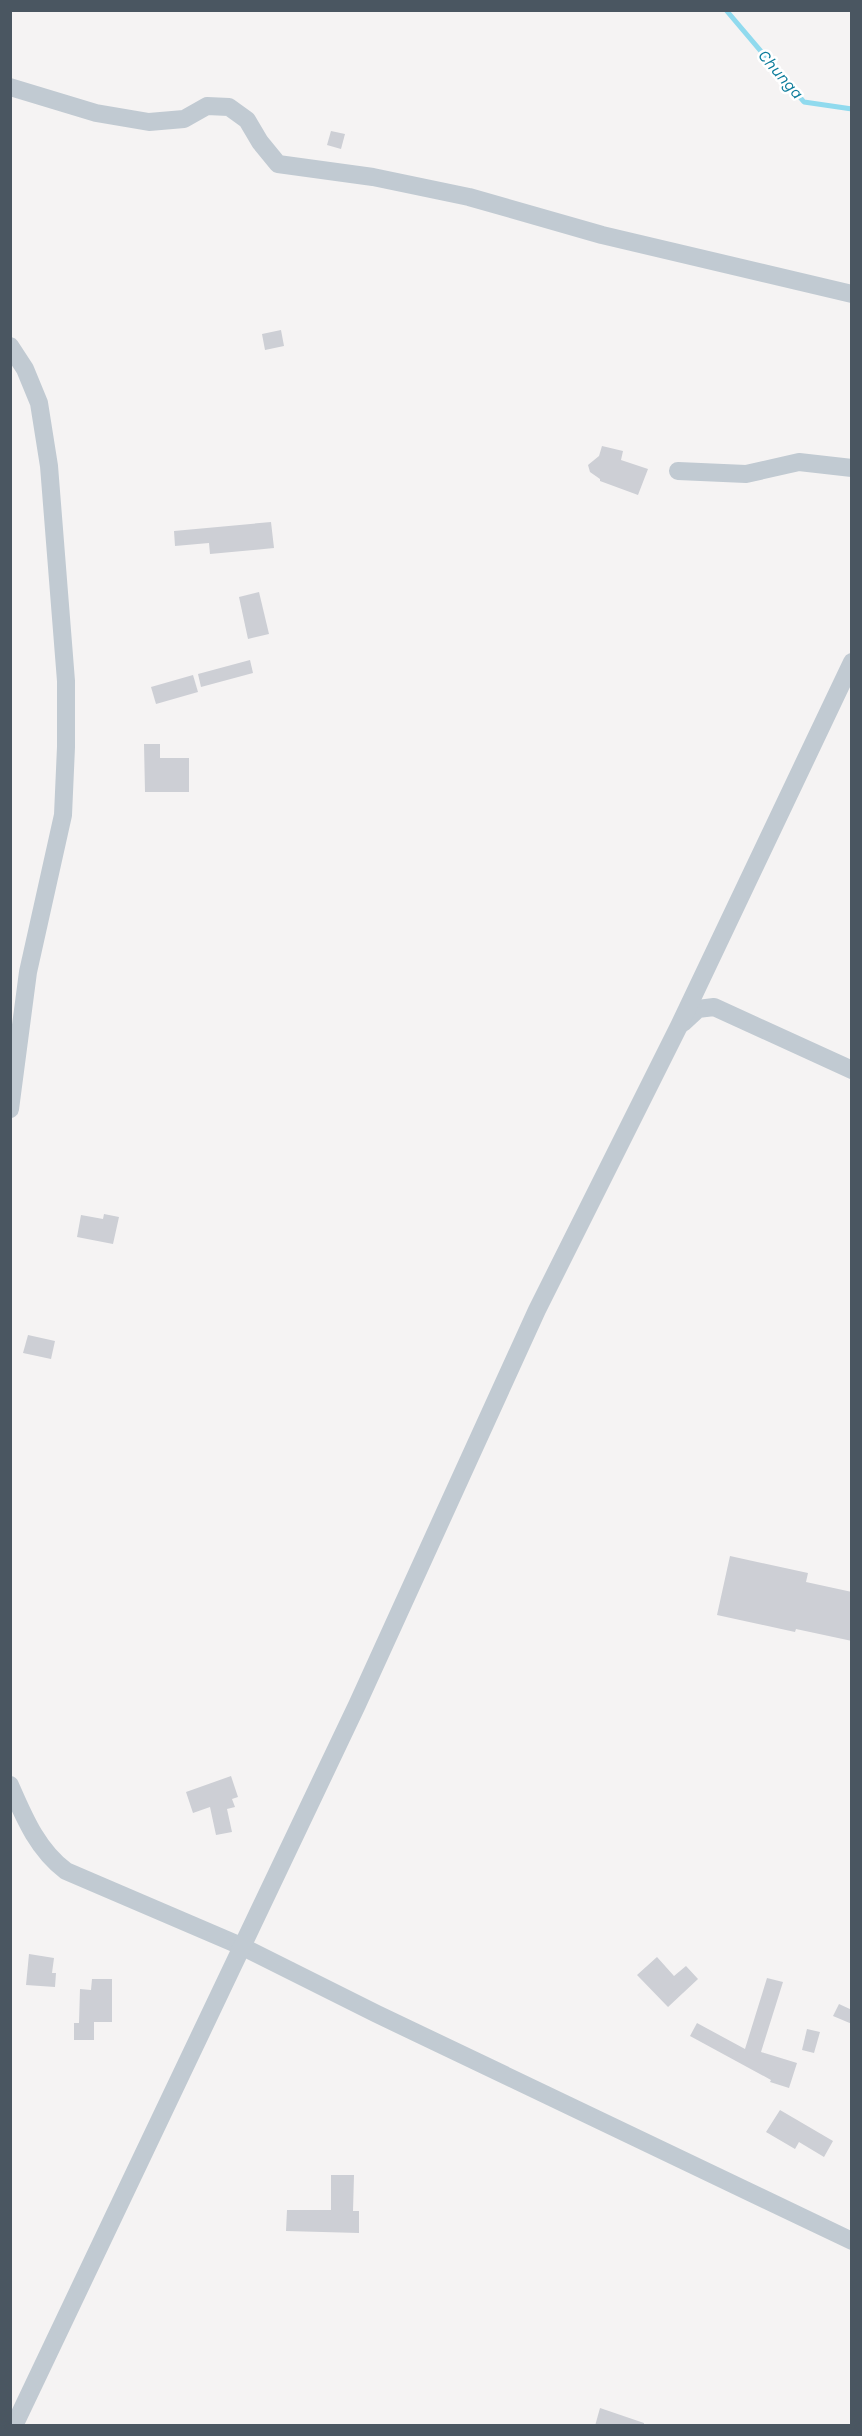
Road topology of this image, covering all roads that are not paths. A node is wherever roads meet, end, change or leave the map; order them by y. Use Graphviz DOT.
graph roads {
  1 [pos="10,87"];
  2 [pos="852,294"];
  3 [pos="10,346"];
  4 [pos="852,468"];
  5 [pos="678,471"];
  6 [pos="852,662"];
  7 [pos="680,1026"];
  8 [pos="852,1070"];
  9 [pos="10,1109"];
  10 [pos="10,1785"];
  11 [pos="242,1946"];
  12 [pos="852,2241"];
  13 [pos="14,2426"];
  1 -- 2 [label="street"];
  3 -- 9 [label="street"];
  4 -- 5 [label="street"];
  6 -- 7 [label="street"];
  7 -- 8 [label="street"];
  7 -- 11 [label="street"];
  10 -- 11 [label="street"];
  11 -- 12 [label="street"];
  11 -- 13 [label="street"];
}
